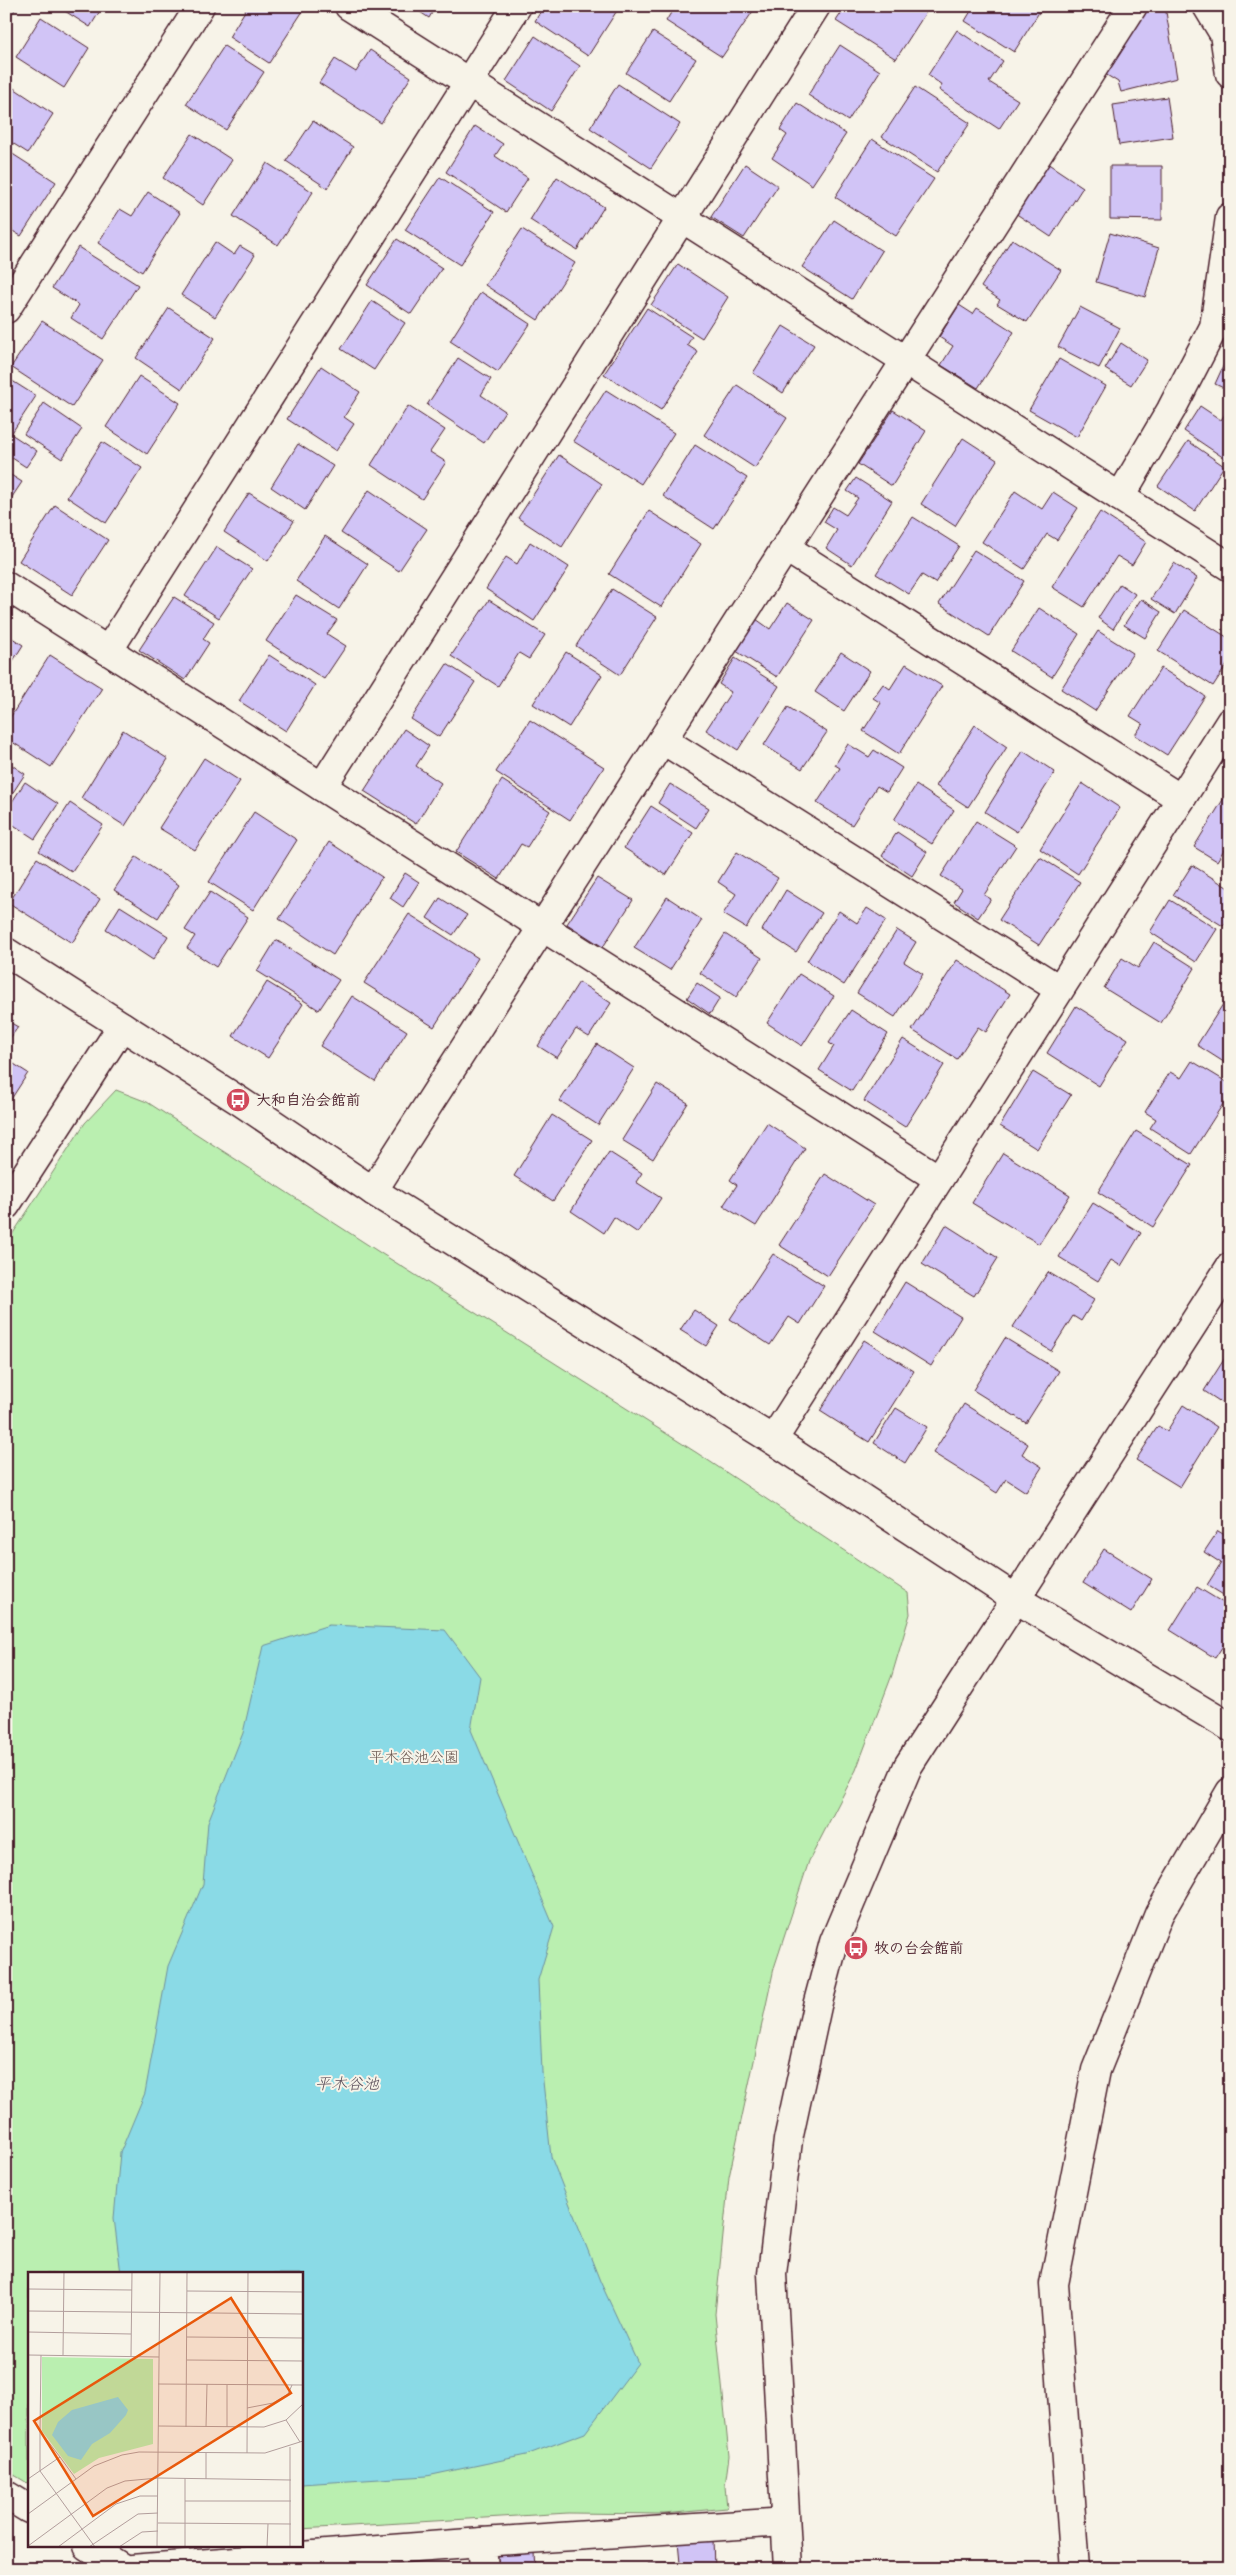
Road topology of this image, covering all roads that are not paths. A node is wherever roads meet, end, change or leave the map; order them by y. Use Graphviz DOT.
graph roads {
  1 [pos="200,6"];
  2 [pos="349,6"];
  3 [pos="517,6"];
  4 [pos="816,6"];
  5 [pos="1133,6"];
  6 [pos="1207,6"];
  7 [pos="1230,74"];
  8 [pos="468,82"];
  9 [pos="1230,217"];
  10 [pos="682,218"];
  11 [pos="6,309"];
  12 [pos="905,361"];
  13 [pos="1120,497"];
  14 [pos="786,548"];
  15 [pos="1230,567"];
  16 [pos="6,586"];
  17 [pos="108,651"];
  18 [pos="1230,722"];
  19 [pos="663,740"];
  20 [pos="322,787"];
  21 [pos="1181,799"];
  22 [pos="542,927"];
  23 [pos="6,952"];
  24 [pos="1059,989"];
  25 [pos="122,1026"];
  26 [pos="939,1179"];
  27 [pos="373,1191"];
  28 [pos="6,1205"];
  29 [pos="1230,1267"];
  30 [pos="773,1440"];
  31 [pos="1016,1600"];
  32 [pos="1230,1727"];
  33 [pos="1230,1792"];
  34 [pos="6,2495"];
  35 [pos="28,2508"];
  36 [pos="785,2522"];
  37 [pos="482,2542"];
  38 [pos="91,2548"];
  39 [pos="124,2569"];
  40 [pos="131,2569"];
  41 [pos="484,2569"];
  42 [pos="788,2569"];
  43 [pos="1075,2569"];
  1 -- 11 [label="street"];
  2 -- 8 [label="street"];
  3 -- 8 [label="street"];
  4 -- 10 [label="street"];
  5 -- 12 [label="street"];
  6 -- 7 [label="street"];
  8 -- 10 [label="street"];
  8 -- 17 [label="street"];
  9 -- 13 [label="street"];
  10 -- 12 [label="street"];
  10 -- 20 [label="street"];
  12 -- 13 [label="street"];
  12 -- 14 [label="street"];
  13 -- 15 [label="street"];
  14 -- 19 [label="street"];
  14 -- 21 [label="street"];
  16 -- 17 [label="street"];
  17 -- 20 [label="street"];
  18 -- 21 [label="street"];
  19 -- 22 [label="street"];
  19 -- 24 [label="street"];
  20 -- 22 [label="street"];
  21 -- 24 [label="street"];
  22 -- 26 [label="street"];
  22 -- 27 [label="street"];
  23 -- 25 [label="street"];
  24 -- 26 [label="street"];
  25 -- 27 [label="street"];
  25 -- 28 [label="street"];
  26 -- 30 [label="street"];
  27 -- 30 [label="street"];
  29 -- 31 [label="street"];
  30 -- 31 [label="street"];
  31 -- 32 [label="street"];
  31 -- 36 [label="street"];
  33 -- 43 [label="street"];
  34 -- 35 [label="street"];
  36 -- 37 [label="street"];
  36 -- 42 [label="street"];
  37 -- 40 [label="street"];
  37 -- 41 [label="street"];
  38 -- 39 [label="street"];
}
